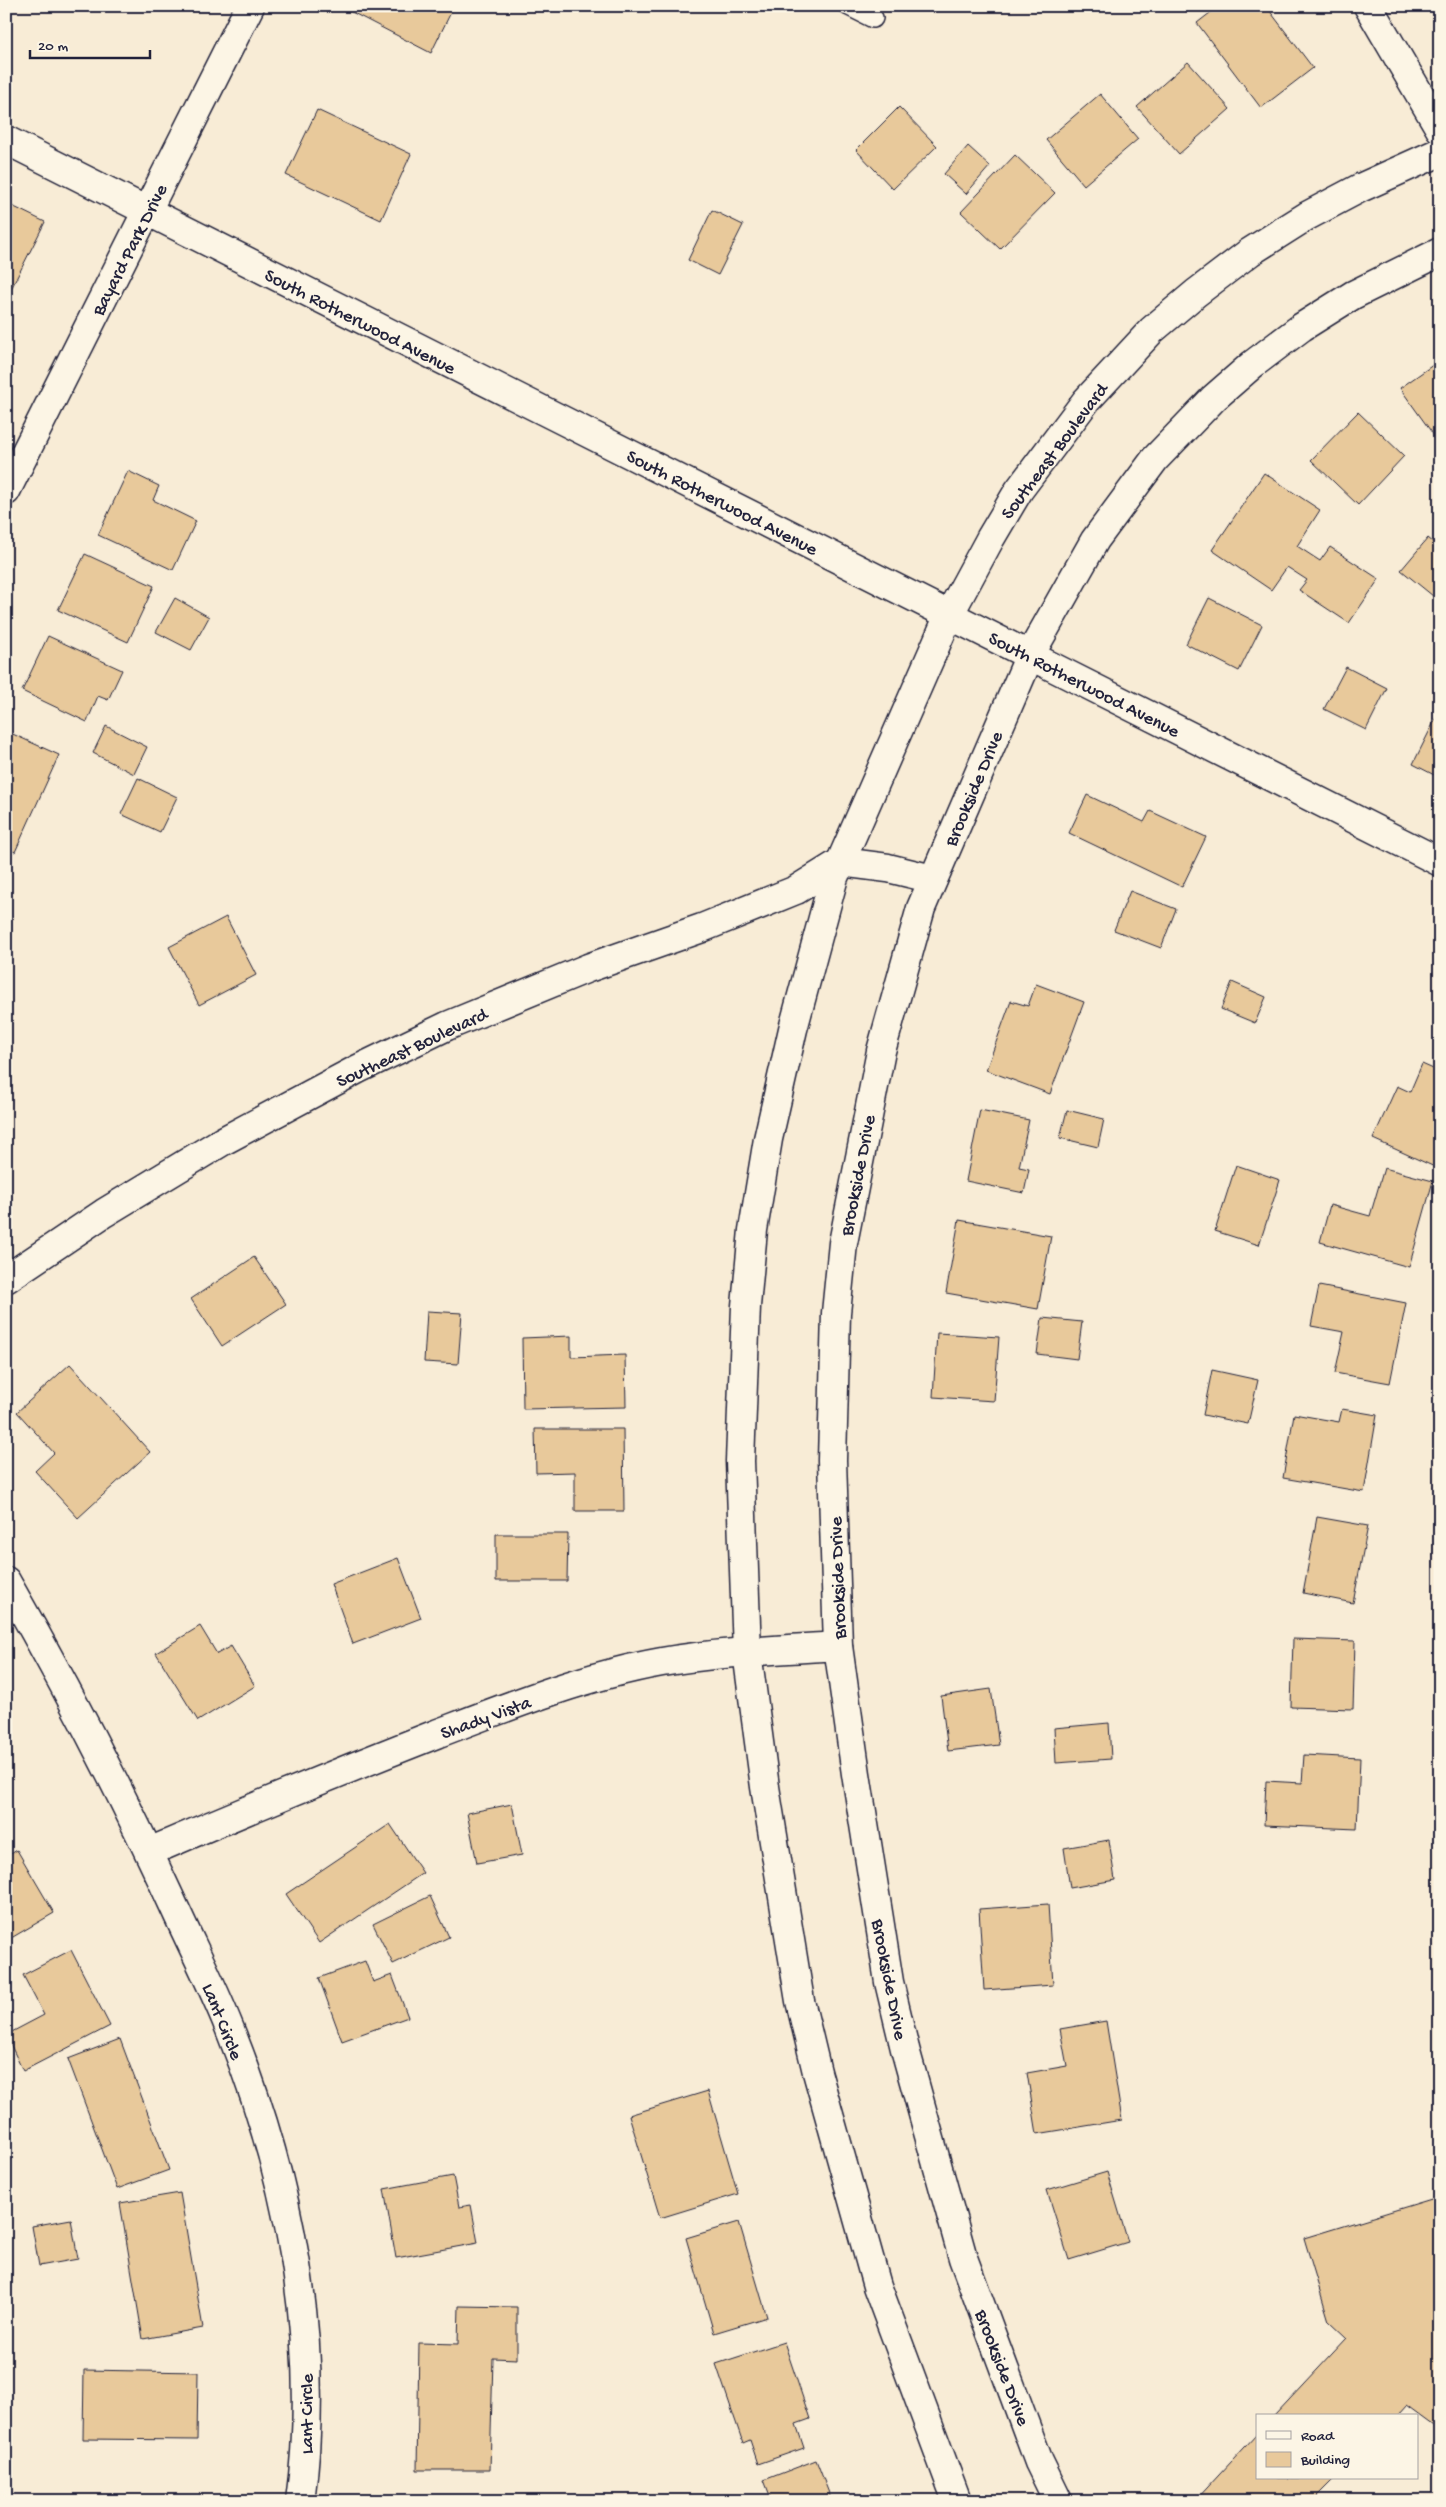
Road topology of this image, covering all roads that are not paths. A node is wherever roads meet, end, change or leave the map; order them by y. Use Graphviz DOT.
graph roads {
  1 [pos="250,6"];
  2 [pos="849,6"];
  3 [pos="1368,6"];
  4 [pos="873,18"];
  5 [pos="1440,129"];
  6 [pos="6,140"];
  7 [pos="1440,152"];
  8 [pos="147,212"];
  9 [pos="1440,252"];
  10 [pos="8,481"];
  11 [pos="949,615"];
  12 [pos="1030,655"];
  13 [pos="841,862"];
  14 [pos="1440,862"];
  15 [pos="933,879"];
  16 [pos="6,1279"];
  17 [pos="6,1581"];
  18 [pos="838,1646"];
  19 [pos="747,1652"];
  20 [pos="150,1852"];
  21 [pos="300,2501"];
  22 [pos="957,2501"];
  23 [pos="1058,2501"];
  1 -- 8 [label="street, Bayard Park Drive"];
  2 -- 4 [label="lane"];
  3 -- 5 [label="street"];
  6 -- 8 [label="street, South Rotherwood Avenue"];
  7 -- 11 [label="street, Southeast Boulevard"];
  8 -- 10 [label="street, Bayard Park Drive"];
  8 -- 11 [label="street, South Rotherwood Avenue"];
  9 -- 12 [label="street"];
  11 -- 12 [label="street, South Rotherwood Avenue"];
  11 -- 13 [label="street, Southeast Boulevard"];
  12 -- 14 [label="street, South Rotherwood Avenue"];
  12 -- 15 [label="street, Brookside Drive"];
  13 -- 15 [label="street"];
  13 -- 16 [label="street, Southeast Boulevard"];
  13 -- 19 [label="street"];
  15 -- 18 [label="street, Brookside Drive"];
  17 -- 20 [label="street, Lant Circle"];
  18 -- 19 [label="street, Shady Vista"];
  18 -- 23 [label="street, Brookside Drive"];
  19 -- 20 [label="street, Shady Vista"];
  19 -- 22 [label="street"];
  20 -- 21 [label="street, Lant Circle"];
}
